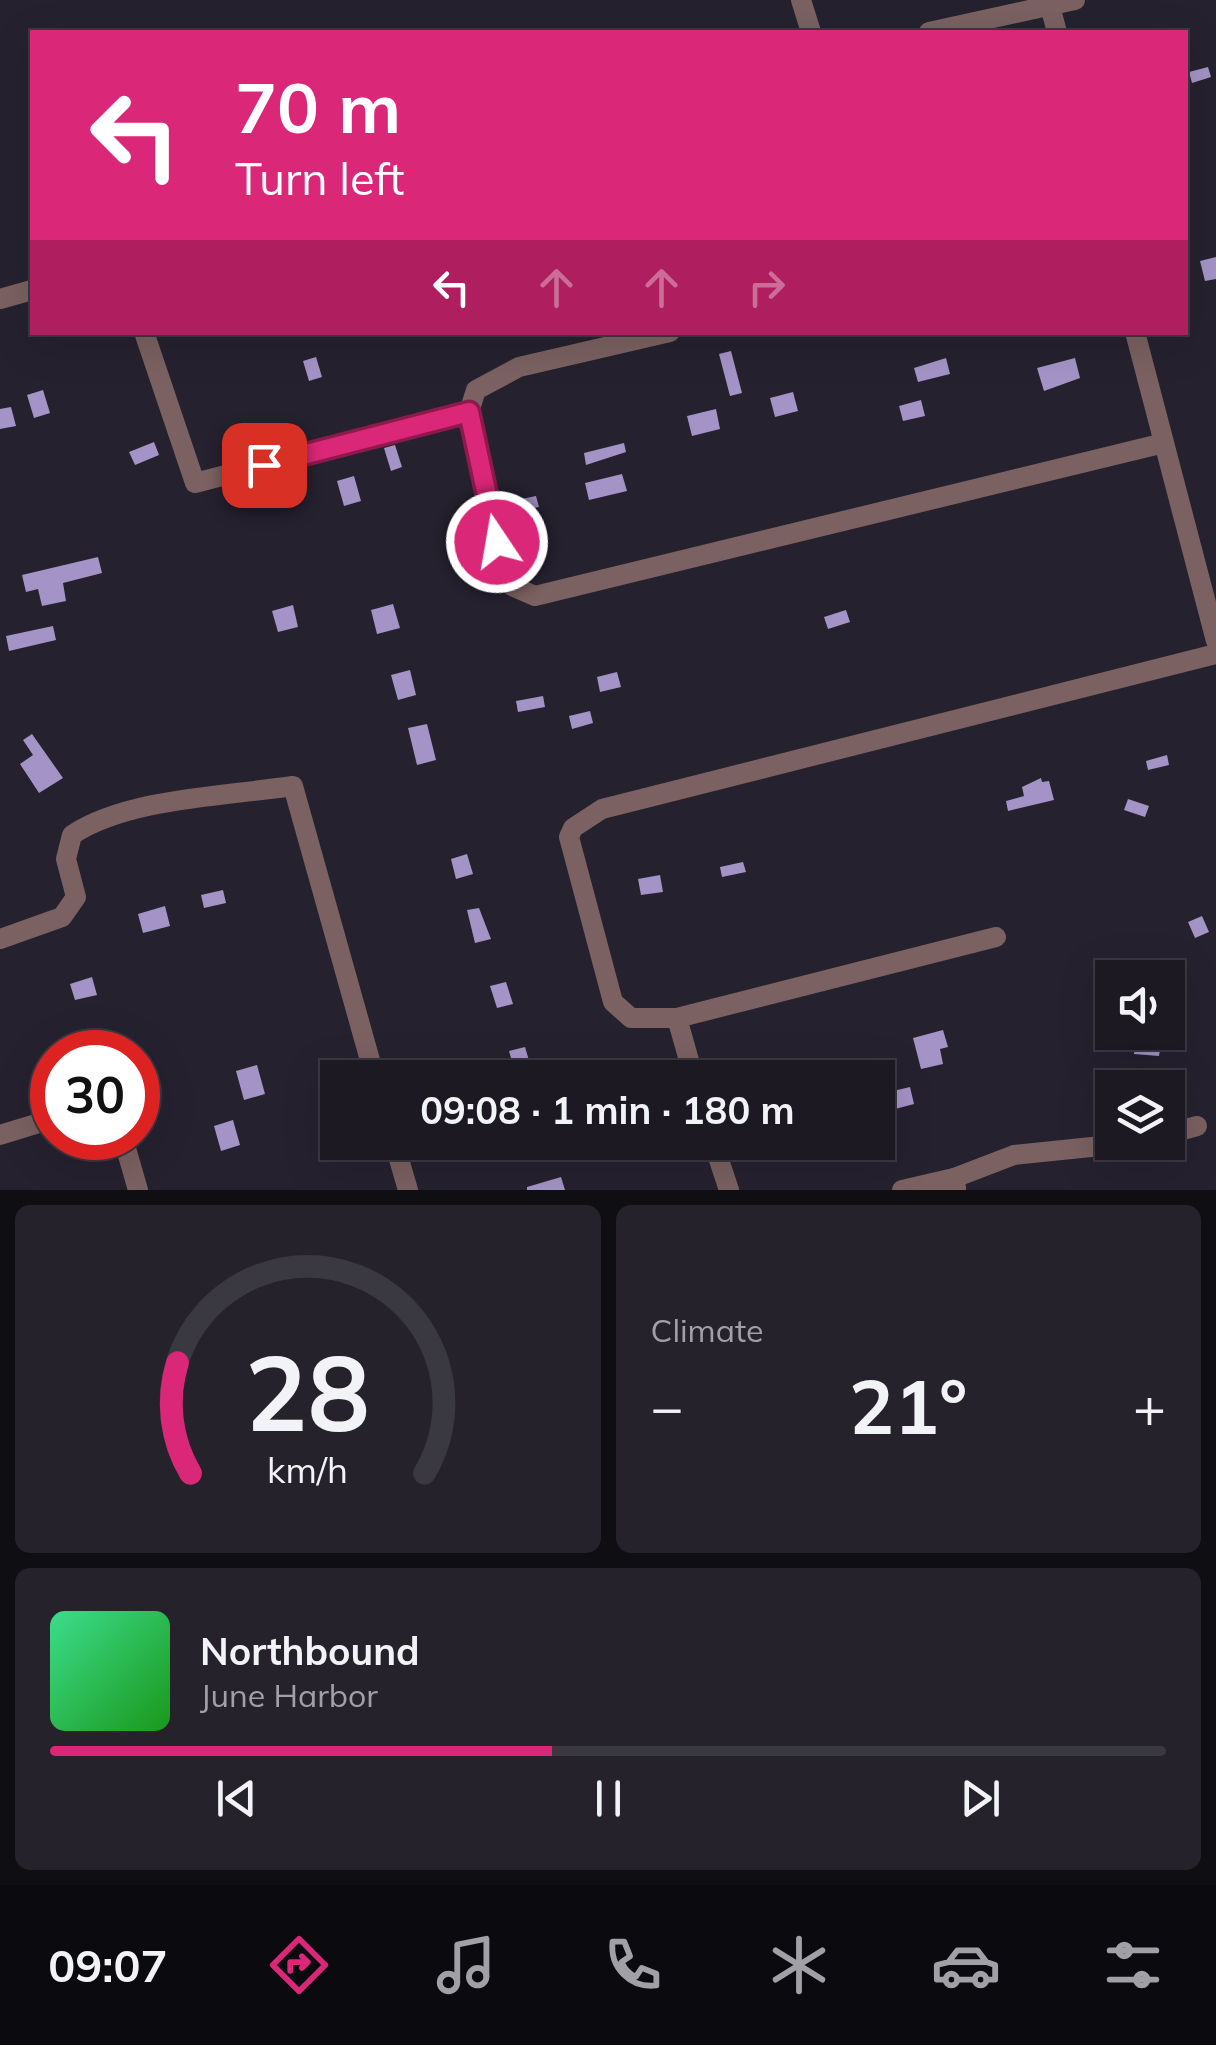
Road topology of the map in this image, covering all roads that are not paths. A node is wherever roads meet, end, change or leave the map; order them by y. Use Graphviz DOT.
graph roads {
  1 [pos="801,0"];
  2 [pos="1075,0"];
  3 [pos="1050,6"];
  4 [pos="810,30"];
  5 [pos="937,30"];
  6 [pos="1056,30"];
  7 [pos="30,291"];
  8 [pos="0,299"];
  9 [pos="145,335"];
  10 [pos="658,335"];
  11 [pos="1136,335"];
  12 [pos="469,412"];
  13 [pos="1164,443"];
  14 [pos="1216,641"];
  15 [pos="1216,654"];
  16 [pos="996,937"];
  17 [pos="0,939"];
  18 [pos="677,1018"];
  19 [pos="370,1060"];
  20 [pos="689,1060"];
  21 [pos="30,1126"];
  22 [pos="1197,1126"];
  23 [pos="1185,1129"];
  24 [pos="0,1135"];
  25 [pos="1095,1147"];
  26 [pos="129,1160"];
  27 [pos="399,1160"];
  28 [pos="719,1160"];
  29 [pos="956,1184"];
  30 [pos="138,1190"];
  31 [pos="408,1190"];
  32 [pos="729,1190"];
  33 [pos="902,1190"];
  1 -- 4 [label="street"];
  2 -- 3 [label="street"];
  3 -- 5 [label="street"];
  3 -- 6 [label="street"];
  7 -- 8 [label="street"];
  9 -- 12 [label="street"];
  10 -- 12 [label="street"];
  11 -- 13 [label="street"];
  12 -- 13 [label="street"];
  13 -- 14 [label="street"];
  15 -- 18 [label="street"];
  16 -- 18 [label="street"];
  17 -- 19 [label="street"];
  18 -- 20 [label="street"];
  21 -- 24 [label="street"];
  22 -- 23 [label="street"];
  25 -- 29 [label="street"];
  26 -- 30 [label="street"];
  27 -- 31 [label="street"];
  28 -- 32 [label="street"];
  29 -- 33 [label="street"];
}
